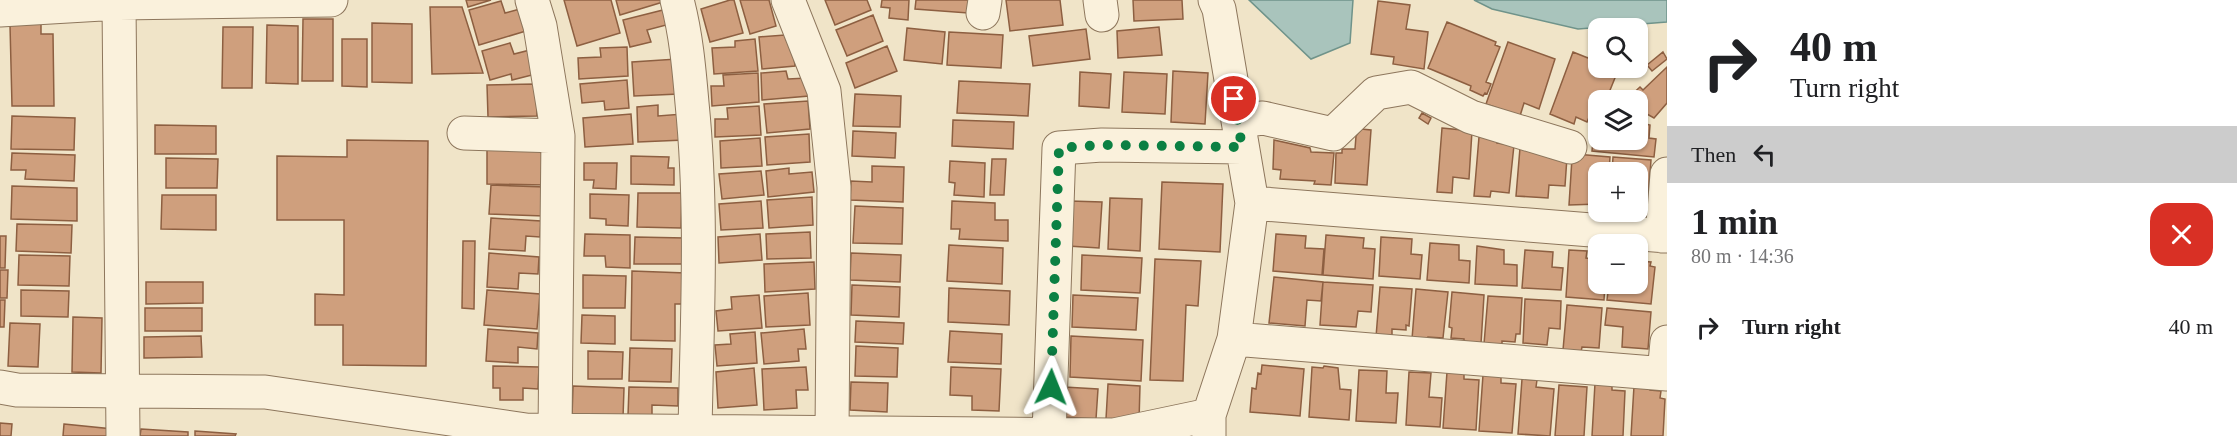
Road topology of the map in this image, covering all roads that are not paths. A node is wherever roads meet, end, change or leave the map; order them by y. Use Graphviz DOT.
graph roads {
  1 [pos="331,0"];
  2 [pos="532,0"];
  3 [pos="677,0"];
  4 [pos="788,0"];
  5 [pos="1215,0"];
  6 [pos="119,3"];
  7 [pos="0,10"];
  8 [pos="464,133"];
  9 [pos="1240,134"];
  10 [pos="558,136"];
  11 [pos="1570,147"];
  12 [pos="1667,174"];
  13 [pos="1252,203"];
  14 [pos="1665,236"];
  15 [pos="1234,339"];
  16 [pos="1666,363"];
  17 [pos="0,387"];
  18 [pos="124,392"];
  19 [pos="1209,425"];
  20 [pos="555,431"];
  21 [pos="695,431"];
  22 [pos="832,433"];
  23 [pos="1049,435"];
  24 [pos="123,436"];
  1 -- 6 [label="street"];
  2 -- 10 [label="street"];
  3 -- 21 [label="street"];
  4 -- 22 [label="street"];
  5 -- 9 [label="street"];
  6 -- 7 [label="street"];
  6 -- 18 [label="street"];
  8 -- 10 [label="street"];
  9 -- 11 [label="street"];
  9 -- 13 [label="street"];
  9 -- 23 [label="street"];
  10 -- 20 [label="street"];
  12 -- 14 [label="street"];
  13 -- 14 [label="street"];
  13 -- 15 [label="street"];
  15 -- 16 [label="street"];
  15 -- 19 [label="street"];
  17 -- 18 [label="street"];
  18 -- 20 [label="street"];
  18 -- 24 [label="street"];
  19 -- 23 [label="street"];
  20 -- 21 [label="street"];
  21 -- 22 [label="street"];
  22 -- 23 [label="street"];
}
